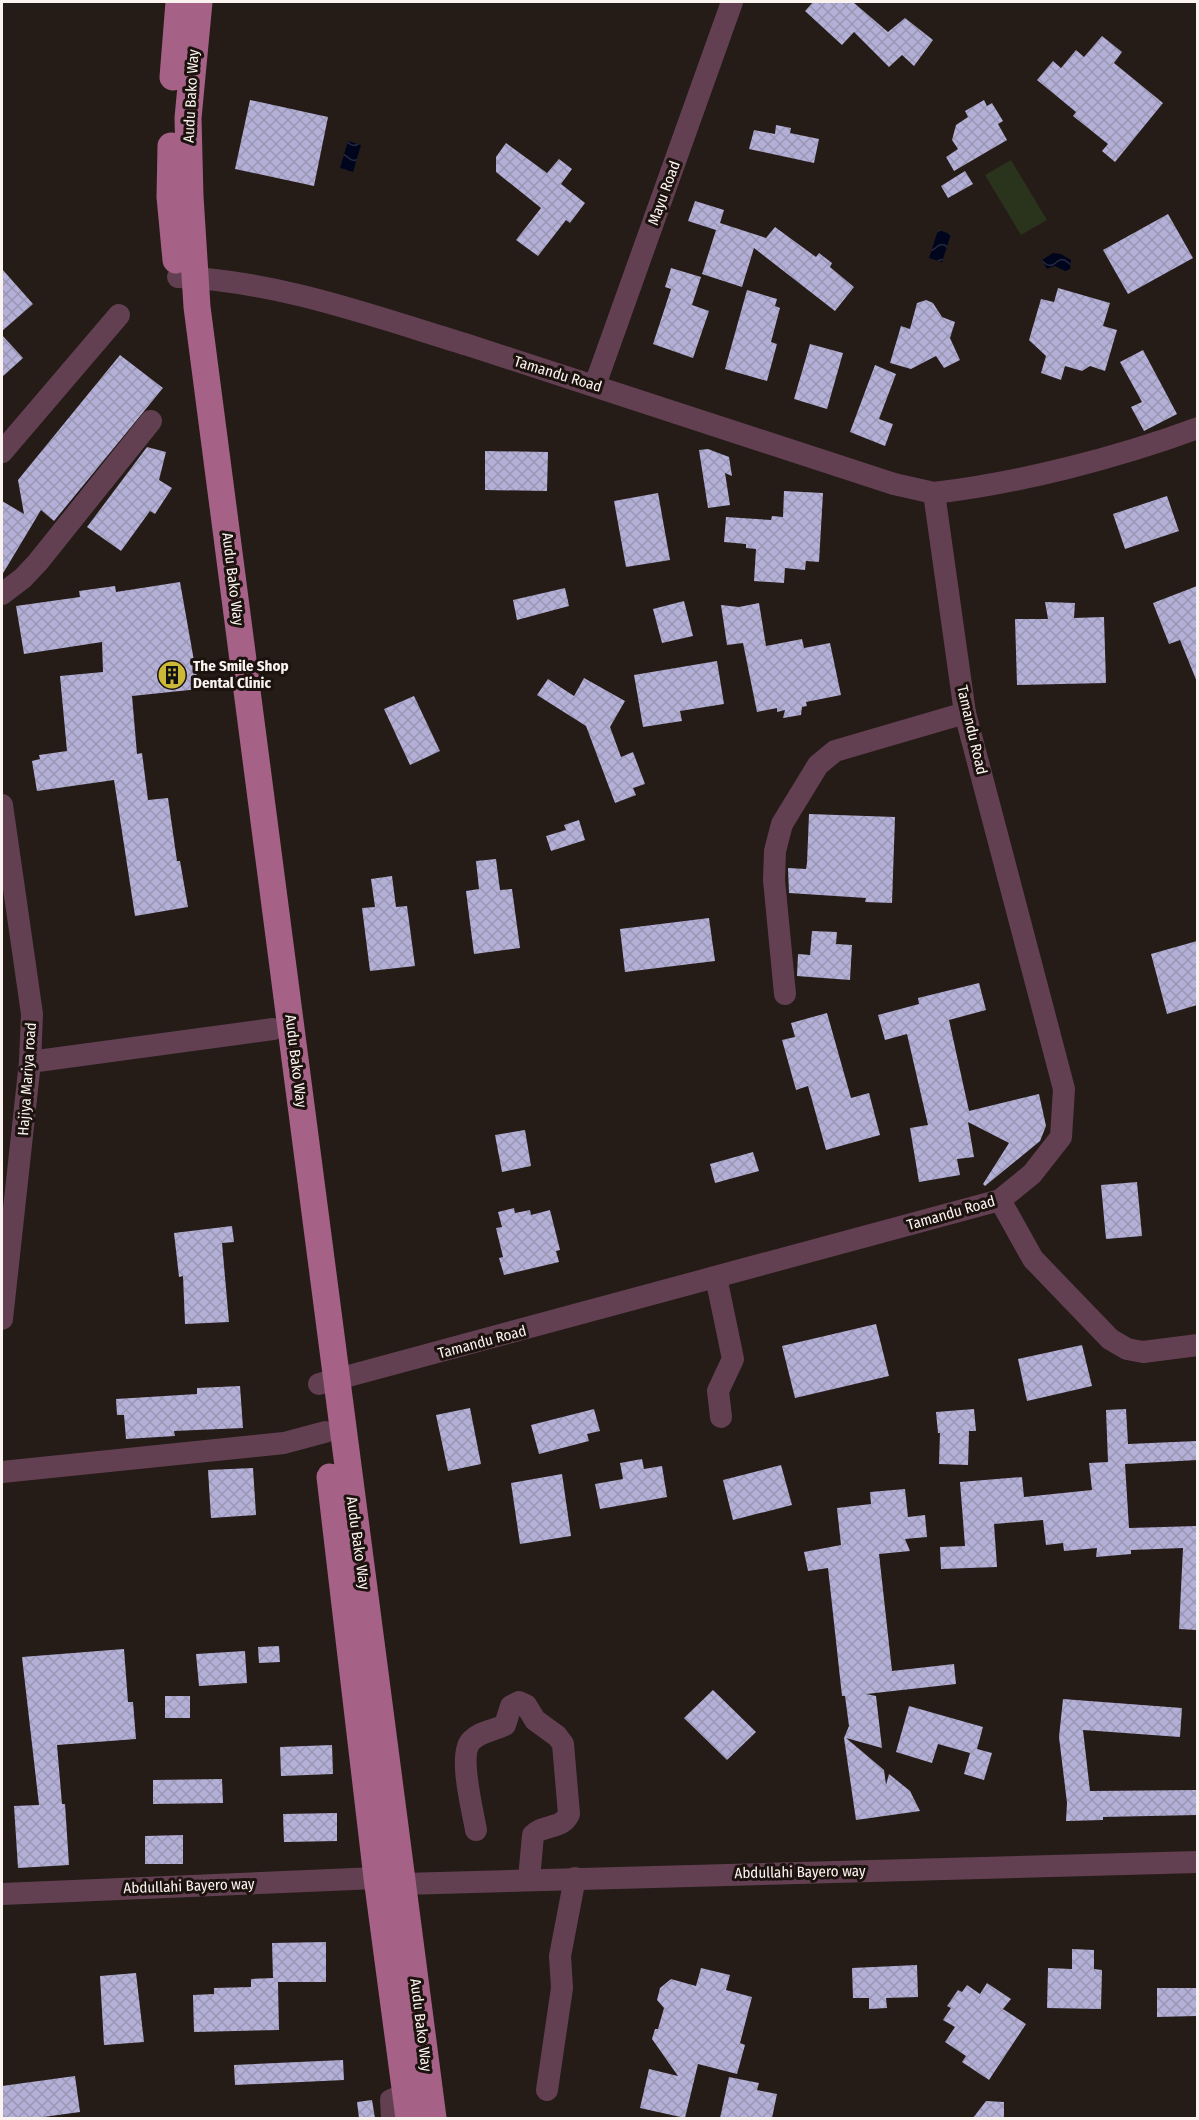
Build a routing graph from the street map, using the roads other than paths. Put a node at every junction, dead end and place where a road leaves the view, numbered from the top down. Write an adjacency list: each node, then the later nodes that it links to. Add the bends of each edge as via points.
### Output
1 (179, 2): 4 (main road, Audu Bako Way, via 170,196)
2 (199, 2): 4 (main road, Audu Bako Way, via 188,117)
3 (732, 2): 6 (street, Mayu Road)
4 (187, 278): 6 (street, Tamandu Road, via 260,286 326,301); 15 (main road, Audu Bako Way); 22 (main road, Audu Bako Way, via 199,319)
5 (119, 315): 9 (street)
6 (595, 385): 10 (street, Tamandu Road, via 894,484)
7 (151, 421): 11 (street, via 38,562)
8 (1197, 428): 10 (street, Tamandu Road, via 1139,450)
9 (2, 452)
10 (934, 493): 12 (street, Tamandu Road)
11 (2, 594)
12 (966, 713): 14 (street, via 835,751 818,765 782,824 775,850 774,880); 18 (street, Tamandu Road, via 1064,1089 1060,1137 1032,1174)
13 (2, 805): 16 (street, Hajiya Mariya road, via 32,1014)
14 (785, 994)
15 (273, 1029): 16 (street); 22 (main road, Audu Bako Way)
16 (30, 1062): 17 (street, Hajiya Mariya road)
17 (12, 1143): 20 (street, Hajiya Mariya road)
18 (1000, 1200): 19 (street, Tamandu Road); 21 (street, via 1033,1259 1110,1339 1126,1349 1143,1352)
19 (716, 1277): 22 (street, Tamandu Road); 23 (street, via 733,1359 718,1391)
20 (2, 1318)
21 (1197, 1345)
22 (328, 1383): 24 (main road, Audu Bako Way); 31 (main road, Audu Bako Way)
23 (721, 1417)
24 (325, 1432): 25 (street, via 284,1443); 28 (main road, Audu Bako Way)
25 (2, 1472)
26 (476, 1830): 30 (street, via 465,1755 469,1742 481,1733 505,1725 511,1706 526,1704 535,1720 562,1743 569,1814 566,1821 533,1835)
27 (1197, 1862): 29 (street, Abdullahi Bayero way)
28 (377, 1878): 32 (street, Abdullahi Bayero way); 34 (main road, Audu Bako Way)
29 (575, 1878): 30 (street, Abdullahi Bayero way); 33 (street, via 560,1956 562,1988)
30 (529, 1879): 31 (street, Abdullahi Bayero way)
31 (403, 1884): 36 (main road, Audu Bako Way)
32 (2, 1894)
33 (547, 2090)
34 (407, 2106): 35 (street, via 391,2100)
35 (392, 2118)
36 (432, 2118)

